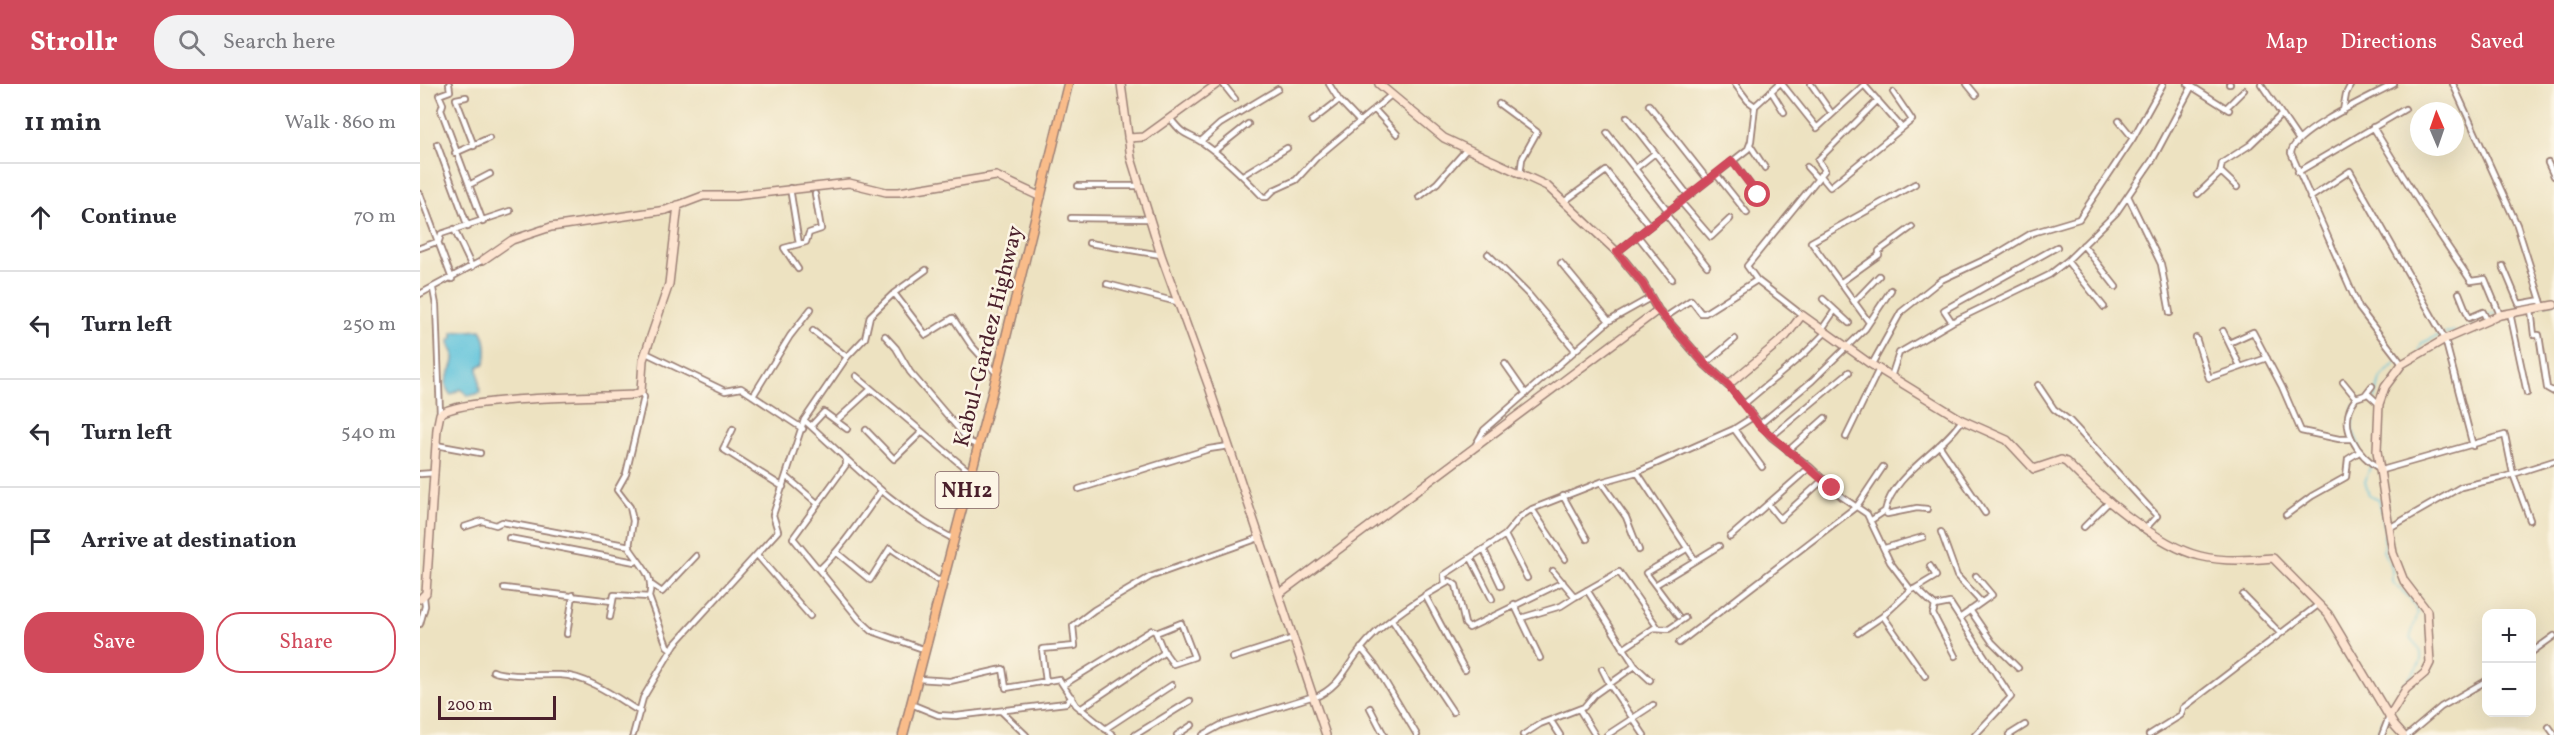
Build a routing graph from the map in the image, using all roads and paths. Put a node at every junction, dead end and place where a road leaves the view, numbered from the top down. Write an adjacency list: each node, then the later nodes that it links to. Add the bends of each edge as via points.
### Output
1 (449, 84): 59 (street, via 450,91 439,95)
2 (1068, 84): 87 (highway, Kabul-Gardez Highway / NH12)
3 (1120, 84): 49 (street)
4 (1217, 84): 39 (street)
5 (1223, 84): 26 (street)
6 (1329, 84): 27 (street)
7 (1379, 84): 24 (street)
8 (1735, 84): 31 (street)
9 (1780, 84): 11 (street, via 1817,128); 21 (street)
10 (1811, 84): 34 (street)
11 (1864, 84): 28 (street)
12 (1967, 84): 23 (street)
13 (2163, 84): 50 (street)
14 (2261, 84): 37 (street)
15 (2351, 84): 35 (street)
16 (2394, 84): 35 (street)
17 (2453, 84): 138 (street, via 2503,192)
18 (2191, 85): 20 (street, via 2228,109); 85 (street, via 2153,159)
19 (1278, 89): 52 (street, via 1220,124)
20 (2244, 90)
21 (1771, 91): 31 (street); 36 (street)
22 (1893, 92): 45 (street, via 1912,119)
23 (1976, 95)
24 (1390, 96): 33 (street); 57 (street, via 1402,101 1430,130)
25 (466, 97): 55 (street, via 456,99)
26 (1235, 99)
27 (1339, 100): 40 (street); 41 (street)
28 (1878, 100): 45 (street); 72 (street, via 1818,160 1826,169)
29 (1499, 104): 69 (street, via 1537,132 1522,159)
30 (1649, 105): 74 (street)
31 (1755, 106): 54 (street)
32 (2405, 109): 44 (street)
33 (1375, 110): 41 (street); 47 (street)
34 (1830, 111)
35 (2343, 111): 51 (street)
36 (1784, 112)
37 (2280, 116): 51 (street); 66 (street, via 2250,145 2222,163)
38 (1627, 117): 60 (street)
39 (1170, 118): 49 (street, via 1144,137); 52 (street, via 1182,133)
40 (1312, 121)
41 (1360, 122): 71 (street, via 1296,180 1267,197)
42 (2119, 122): 50 (street)
43 (1248, 124): 58 (street)
44 (2373, 127): 67 (street); 145 (street, via 2471,281 2485,279)
45 (1902, 128): 72 (street, via 1830,187)
46 (1607, 133): 65 (street)
47 (1397, 134)
48 (489, 138): 55 (street)
49 (1128, 138): 78 (street)
50 (2133, 138): 171 (street, via 2079,219 2032,233 1941,280 1901,312)
51 (2300, 140): 67 (street, via 2291,148)
52 (1201, 141): 58 (street)
53 (437, 144): 101 (street)
54 (1750, 145): 61 (street); 64 (street)
55 (474, 146): 59 (street)
56 (1287, 148): 71 (street)
57 (1466, 150): 69 (street, via 1494,159); 88 (street)
58 (1214, 151): 71 (street)
59 (456, 153): 76 (street)
60 (1655, 153): 65 (street); 83 (street)
61 (1732, 161): 70 (street); 84 (street)
62 (2548, 163): 73 (street)
63 (1807, 167): 72 (street)
64 (1765, 168)
65 (1635, 169): 94 (street)
66 (2221, 172): 79 (street); 86 (street)
67 (2298, 172): 89 (street)
68 (490, 174): 76 (street)
69 (1520, 174): 90 (street, via 1547,186)
70 (1716, 174): 74 (street); 95 (street)
71 (1243, 175)
72 (1818, 176): 125 (street, via 1747,266)
73 (2554, 176)
74 (1708, 180): 83 (street)
75 (1915, 184): 126 (street, via 1811,242)
76 (469, 185): 99 (street)
77 (1078, 186): 78 (street)
78 (1140, 186): 97 (street)
79 (2236, 187)
80 (790, 188): 87 (street, via 849,183 899,192 996,176); 92 (street, via 703,196); 107 (street)
81 (420, 194): 105 (street)
82 (815, 194): 107 (street, via 821,229 809,233 806,242)
83 (1688, 195): 91 (street)
84 (1758, 195)
85 (2128, 195): 108 (street); 146 (street, via 2160,264)
86 (2198, 195)
87 (1041, 197): 175 (highway, Kabul-Gardez Highway / NH12)
88 (1419, 197)
89 (2310, 198): 160 (street, via 2350,171); 168 (street, via 2359,308)
90 (1565, 201): 100 (street, via 1606,171); 111 (street)
91 (1680, 201): 94 (street); 98 (street, via 1711,237)
92 (678, 205): 114 (street, via 551,227 512,240); 165 (street, via 669,284)
93 (510, 211): 99 (street)
94 (1666, 212): 100 (street); 117 (street)
95 (1747, 213)
96 (1071, 218): 97 (street)
97 (1150, 219): 113 (street)
98 (1730, 219)
99 (483, 222): 101 (street)
100 (1649, 225): 104 (street)
101 (468, 227): 103 (street)
102 (1912, 227): 126 (street)
103 (454, 229): 105 (street, via 441,234); 119 (street)
104 (1637, 235): 111 (street); 124 (street)
105 (439, 241): 109 (street); 123 (street)
106 (1089, 243): 113 (street)
107 (799, 244): 120 (street, via 784,248)
108 (2083, 245): 115 (street); 128 (street)
109 (420, 246)
110 (2058, 248): 153 (street, via 1944,310)
111 (1617, 252): 134 (street)
112 (1488, 254): 164 (street)
113 (1161, 255): 136 (street)
114 (483, 260): 119 (street)
115 (2067, 261): 140 (street); 153 (street, via 2041,279)
116 (1561, 263): 151 (street)
117 (1707, 266)
118 (2503, 266): 138 (street, via 2518,304)
119 (472, 267): 123 (street)
120 (798, 269)
121 (926, 270): 131 (street)
122 (1879, 276): 137 (street)
123 (452, 279): 129 (street)
124 (1672, 279)
125 (1757, 280): 148 (street); 150 (street, via 1705,313 1691,300)
126 (1840, 283): 137 (street)
127 (1107, 284): 136 (street)
128 (2116, 287)
129 (433, 289): 133 (street); 192 (street)
130 (1890, 290): 152 (street)
131 (894, 293): 166 (street, via 870,316 865,338); 175 (street, via 927,335 953,318)
132 (2459, 293): 149 (street, via 2469,318)
133 (420, 294)
134 (1650, 298): 143 (street); 151 (street)
135 (1823, 299): 144 (street)
136 (1177, 302): 213 (street)
137 (1854, 302): 152 (street)
138 (2542, 303): 139 (street); 142 (street)
139 (2554, 305)
140 (2104, 307)
141 (811, 309): 188 (street)
142 (2531, 309): 147 (street); 184 (street, via 2547,388)
143 (1658, 310): 150 (street); 209 (street)
144 (1835, 310): 154 (street); 155 (street)
145 (2499, 312): 147 (street); 149 (street)
146 (2170, 313)
147 (2510, 313): 187 (street)
148 (1802, 315): 155 (street); 179 (street, via 1786,336)
149 (2486, 317): 160 (street)
150 (1664, 318): 170 (street)
151 (1609, 321): 164 (street)
152 (1868, 321): 163 (street, via 1865,329)
153 (1952, 322): 177 (street, via 1899,353)
154 (1849, 323)
155 (1824, 330): 163 (street); 191 (street, via 1804,354)
156 (813, 331): 166 (street)
157 (2223, 331): 162 (street)
158 (885, 336): 212 (street, via 897,348 910,372 970,442)
159 (2196, 338): 172 (street, via 2210,378)
160 (2445, 338): 168 (street); 214 (street)
161 (1735, 339): 170 (street)
162 (2229, 343): 167 (street, via 2253,332); 172 (street)
163 (1846, 346): 171 (street); 198 (street, via 1812,381)
164 (1575, 350): 185 (street)
165 (646, 353): 183 (street); 188 (street, via 725,392 741,388)
166 (847, 357): 195 (street)
167 (2267, 358): 172 (street); 208 (street, via 2301,431)
168 (2399, 361): 190 (street)
169 (1505, 364): 185 (street)
170 (1705, 364): 179 (street)
171 (1872, 364): 173 (street)
172 (2240, 366)
173 (1879, 369): 177 (street); 206 (street)
174 (1849, 372): 207 (street)
175 (997, 374): 212 (highway, Kabul-Gardez Highway / NH12)
176 (856, 376): 182 (street)
177 (1891, 376): 197 (street)
178 (2343, 382): 189 (street)
179 (1728, 385): 191 (street)
180 (2038, 385): 250 (street, via 2054,409 2070,421 2157,516)
181 (2372, 386): 186 (street)
182 (871, 389): 196 (street); 205 (street)
183 (641, 392): 192 (street, via 483,403); 259 (street, via 644,397 626,474 616,490 632,514)
184 (2554, 392)
185 (1526, 393): 209 (street, via 1480,434)
186 (2367, 393): 189 (street); 190 (street)
187 (2527, 393)
188 (753, 396): 201 (street)
189 (2356, 398): 208 (street, via 2348,412)
190 (2379, 403): 223 (street, via 2377,441)
191 (1744, 404): 193 (street)
192 (440, 414): 210 (street)
193 (1753, 417): 198 (street); 203 (street)
194 (1826, 418): 215 (street)
195 (804, 420): 199 (street); 201 (street)
196 (837, 420): 199 (street, via 824,412); 202 (street)
197 (1962, 420): 211 (street); 236 (street, via 2007,440 2034,469 2061,460 2066,462)
198 (1759, 425): 207 (street)
199 (812, 426): 218 (street)
200 (733, 429): 232 (street, via 723,449)
201 (802, 429): 229 (street)
202 (847, 429)
203 (1734, 429): 220 (street); 224 (street)
204 (866, 430): 205 (street, via 894,459)
205 (922, 432): 226 (street)
206 (1846, 437)
207 (1771, 438): 215 (street)
208 (2351, 439): 216 (street)
209 (1476, 444): 286 (street)
210 (436, 445): 217 (street); 225 (street)
211 (1939, 445): 242 (street, via 1919,461 1887,500); 243 (street)
212 (979, 446): 226 (highway, Kabul-Gardez Highway / NH12)
213 (1229, 446): 233 (street); 257 (street)
214 (2473, 446): 223 (street); 228 (street, via 2505,435)
215 (1788, 451): 221 (street)
216 (2359, 452): 223 (street); 244 (street, via 2348,459 2346,477)
217 (480, 453)
218 (846, 461): 234 (street); 237 (street)
219 (2554, 461): 228 (street)
220 (1762, 467)
221 (1810, 467): 230 (street); 238 (street)
222 (1883, 467): 239 (street)
223 (2381, 470): 249 (street)
224 (1637, 472): 231 (street); 261 (street)
225 (435, 473): 227 (street); 292 (street)
226 (971, 473): 253 (highway, Kabul-Gardez Highway / NH12)
227 (420, 474)
228 (2513, 474): 245 (street); 249 (street, via 2461,487)
229 (787, 477): 232 (street); 237 (street)
230 (1824, 479): 238 (street, via 1780,519); 239 (street)
231 (1601, 482): 235 (street); 264 (street, via 1626,517)
232 (783, 487): 266 (street, via 772,519 778,531)
233 (1079, 489)
234 (881, 491): 253 (street, via 926,524); 265 (street)
235 (1563, 496): 240 (street); 258 (street)
236 (2110, 501): 248 (street); 250 (street)
237 (817, 503): 273 (street, via 793,537)
238 (1768, 504): 254 (street)
239 (1857, 506): 246 (street); 316 (street)
240 (1532, 509): 252 (street); 269 (street)
241 (1927, 509): 242 (street, via 1887,514)
242 (1885, 511): 246 (street)
243 (1985, 513)
244 (2286, 515)
245 (2530, 520)
246 (1870, 521): 262 (street)
247 (464, 527): 259 (street, via 482,521 496,525 502,522)
248 (2084, 527)
249 (2391, 527): 350 (street, via 2393,553 2404,582 2427,611 2430,663 2425,673 2406,689)
250 (2146, 528): 297 (street, via 2200,556 2273,558)
251 (1941, 532): 295 (street, via 1957,576)
252 (1505, 535): 263 (street); 276 (street)
253 (955, 536): 277 (highway, Kabul-Gardez Highway / NH12)
254 (1730, 537)
255 (1923, 537): 262 (street)
256 (509, 538): 270 (street)
257 (1259, 538): 286 (street); 334 (street, via 1150,577 1094,610 1073,626 1075,646 1042,649)
258 (1587, 539)
259 (630, 546): 270 (street)
260 (1719, 546): 271 (street)
261 (1688, 548): 271 (street); 281 (street, via 1646,573)
262 (1885, 548): 284 (street, via 1890,562)
263 (1484, 550): 268 (street); 282 (street)
264 (1639, 550)
265 (836, 552): 273 (street); 277 (street, via 870,580 890,548 937,580)
266 (757, 555): 300 (street); 321 (street)
267 (696, 556): 280 (street, via 662,592)
268 (1471, 558): 279 (street, via 1444,575); 293 (street)
269 (1565, 559)
270 (637, 560): 280 (street)
271 (1695, 560): 281 (street)
272 (1930, 566): 284 (street, via 1936,576)
273 (820, 569): 318 (street, via 872,631)
274 (1553, 571): 278 (street)
275 (1976, 576): 295 (street, via 1992,593)
276 (1527, 578)
277 (943, 580): 318 (highway, Kabul-Gardez Highway / NH12)
278 (1563, 582): 291 (street); 296 (street)
279 (1445, 584): 288 (street); 296 (street, via 1450,581 1456,585 1467,627)
280 (652, 585): 290 (street)
281 (1655, 585): 301 (street)
282 (1501, 586)
283 (504, 588): 287 (street)
284 (1913, 589): 298 (street); 302 (street)
285 (1587, 590): 291 (street); 309 (street, via 1619,572); 319 (street)
286 (1279, 594): 315 (street)
287 (573, 595): 294 (street); 313 (street)
288 (1425, 595): 307 (street); 329 (street)
289 (2243, 595): 312 (street)
290 (649, 597): 294 (street, via 614,594); 321 (street)
291 (1575, 597): 305 (street, via 1561,606)
292 (422, 598): 308 (street, via 425,606)
293 (1492, 599)
294 (612, 601): 303 (street)
295 (1981, 602): 299 (street)
296 (1514, 604): 305 (street)
297 (2318, 605): 312 (street); 350 (street, via 2352,651)
298 (1935, 606): 304 (street, via 1950,603); 323 (street, via 1933,614)
299 (1970, 610): 304 (street); 327 (street, via 1992,642)
300 (810, 616)
301 (1678, 616)
302 (1883, 616): 311 (street); 331 (street)
303 (610, 617)
304 (1961, 617): 373 (street, via 2011,697)
305 (1521, 618): 325 (street)
306 (1685, 618): 309 (street, via 1669,629)
307 (1392, 620): 317 (street); 349 (street)
308 (420, 624)
309 (1658, 627): 319 (street)
310 (1156, 633): 322 (street); 322 (street, via 1181,622 1194,657 1173,664); 336 (street, via 1152,630)
311 (1858, 633)
312 (2280, 633): 375 (street, via 2183,708 2181,715)
313 (567, 634)
314 (2554, 636): 320 (street)
315 (1294, 638): 324 (street); 340 (street)
316 (1679, 643)
317 (1361, 648): 340 (street, via 1345,675); 367 (street)
318 (924, 649): 332 (highway, Kabul-Gardez Highway / NH12)
319 (1623, 649): 326 (street)
320 (2536, 649)
321 (672, 650): 348 (street)
322 (1165, 652): 345 (street)
323 (1955, 656)
324 (1232, 658)
325 (1540, 658)
326 (1635, 666): 333 (street); 338 (street)
327 (2018, 668)
328 (1602, 669): 338 (street)
329 (1465, 670)
330 (493, 671): 348 (street, via 572,678 599,688)
331 (1925, 676)
332 (918, 679): 334 (street, via 950,681 1003,669 1006,688); 342 (highway, Kabul-Gardez Highway / NH12)
333 (1650, 680)
334 (1046, 682): 336 (street, via 1059,679)
335 (2482, 684): 378 (street, via 2441,707)
336 (1063, 685): 339 (street)
337 (1172, 685): 356 (street)
338 (1610, 685): 346 (street); 351 (street)
339 (1072, 697): 345 (street); 347 (street, via 1066,703)
340 (1314, 697): 364 (street, via 1221,725); 365 (street)
341 (1190, 700): 362 (street)
342 (911, 704): 347 (street, via 938,716); 359 (highway, Kabul-Gardez Highway / NH12)
343 (1653, 705): 351 (street)
344 (1370, 708): 366 (street)
345 (1080, 709): 356 (street)
346 (1579, 709): 352 (street); 370 (street)
347 (1001, 711): 360 (street)
348 (640, 712): 358 (street)
349 (1453, 712)
350 (2389, 717): 376 (street); 377 (street)
351 (1633, 718): 371 (street); 372 (street)
352 (1551, 722): 368 (street); 369 (street)
353 (2025, 724): 374 (street)
354 (1192, 725): 363 (street)
355 (2549, 727): 357 (street)
356 (1105, 729): 361 (street)
357 (2554, 734)
358 (633, 735)
359 (903, 735)
360 (1026, 735)
361 (1113, 735)
362 (1135, 735)
363 (1177, 735)
364 (1203, 735)
365 (1326, 735)
366 (1384, 735)
367 (1417, 735)
368 (1524, 735)
369 (1560, 735)
370 (1595, 735)
371 (1606, 735)
372 (1644, 735)
373 (1975, 735)
374 (2009, 735)
375 (2149, 735)
376 (2382, 735)
377 (2403, 735)
378 (2408, 735)

